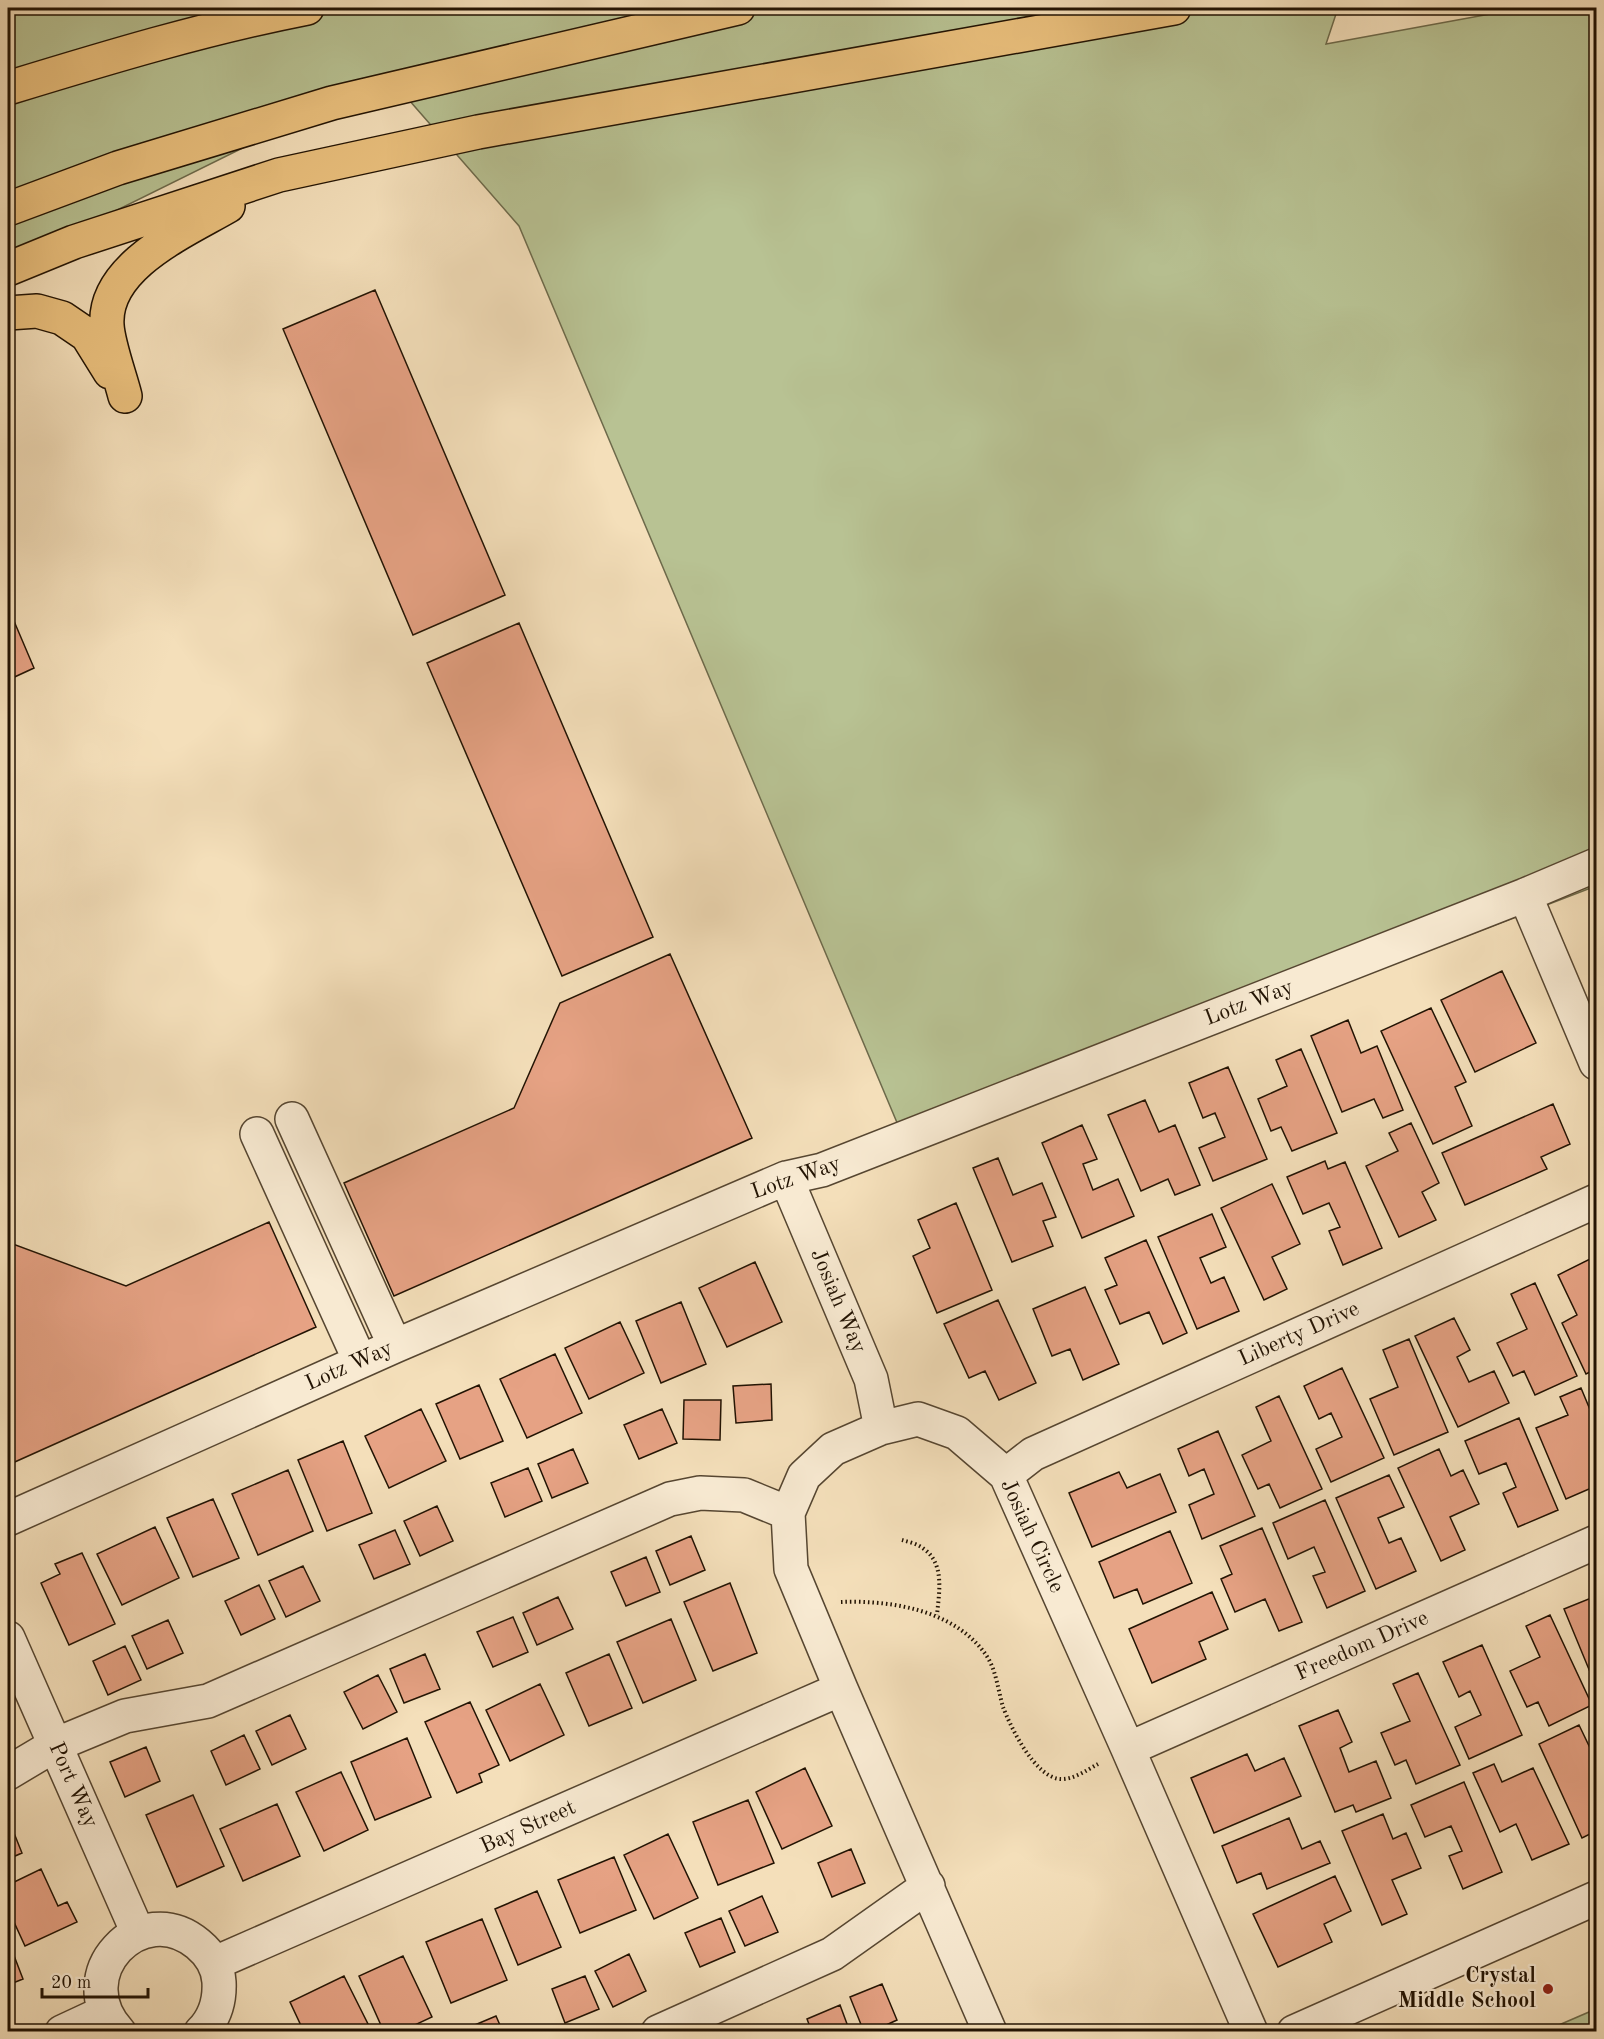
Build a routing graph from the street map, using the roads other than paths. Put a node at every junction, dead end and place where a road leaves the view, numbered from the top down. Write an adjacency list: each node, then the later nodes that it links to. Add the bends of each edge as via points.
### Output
1 (307, 8): 4 (highway, via 252,18)
2 (738, 8): 6 (highway, via 332,103 118,168)
3 (1174, 8): 5 (highway, via 490,130)
4 (8, 88)
5 (279, 175): 7 (highway, via 74,242); 8 (highway, via 138,260 119,281 108,305 107,325 125,396 87,335 62,318 37,310)
6 (8, 209)
7 (8, 269)
8 (8, 313)
9 (1596, 865): 10 (street, Lotz Way)
10 (1525, 895): 11 (street); 14 (street, Lotz Way, via 822,1170)
11 (1596, 1063)
12 (292, 1119): 16 (street)
13 (257, 1134): 17 (street)
14 (786, 1178): 16 (street, Lotz Way); 18 (street, Josiah Way, via 871,1379)
15 (1596, 1201): 19 (street, Liberty Drive, via 1033,1454)
16 (395, 1346): 17 (street, Lotz Way)
17 (360, 1361): 21 (street, Lotz Way)
18 (881, 1428): 19 (street, Josiah Circle, via 918,1419 957,1433); 20 (street, Josiah Circle, via 833,1449 804,1476)
19 (1006, 1475): 26 (street, Josiah Circle)
20 (788, 1513): 24 (street, Josiah Circle, via 790,1569); 25 (street, via 744,1495 700,1492 670,1499 208,1701 125,1716)
21 (8, 1519)
22 (1596, 1542): 26 (street, Freedom Drive)
23 (8, 1638): 25 (street, Port Way)
24 (841, 1689): 28 (street, Josiah Circle); 31 (street, Bay Street)
25 (55, 1745): 27 (street); 30 (street, Port Way)
26 (1117, 1754): 37 (street, Josiah Circle)
27 (8, 1773)
28 (928, 1886): 35 (street, via 832,1954); 36 (street, Josiah Circle)
29 (1596, 1898): 38 (street)
30 (138, 1933): 31 (street, via 166,1929 189,1936); 32 (street, via 121,1942 100,1979 101,2001)
31 (215, 1963): 34 (street, via 219,1999 210,2022)
32 (112, 2022): 33 (street)
33 (62, 2031)
34 (201, 2031)
35 (658, 2031)
36 (990, 2031)
37 (1251, 2031)
38 (1294, 2031)

